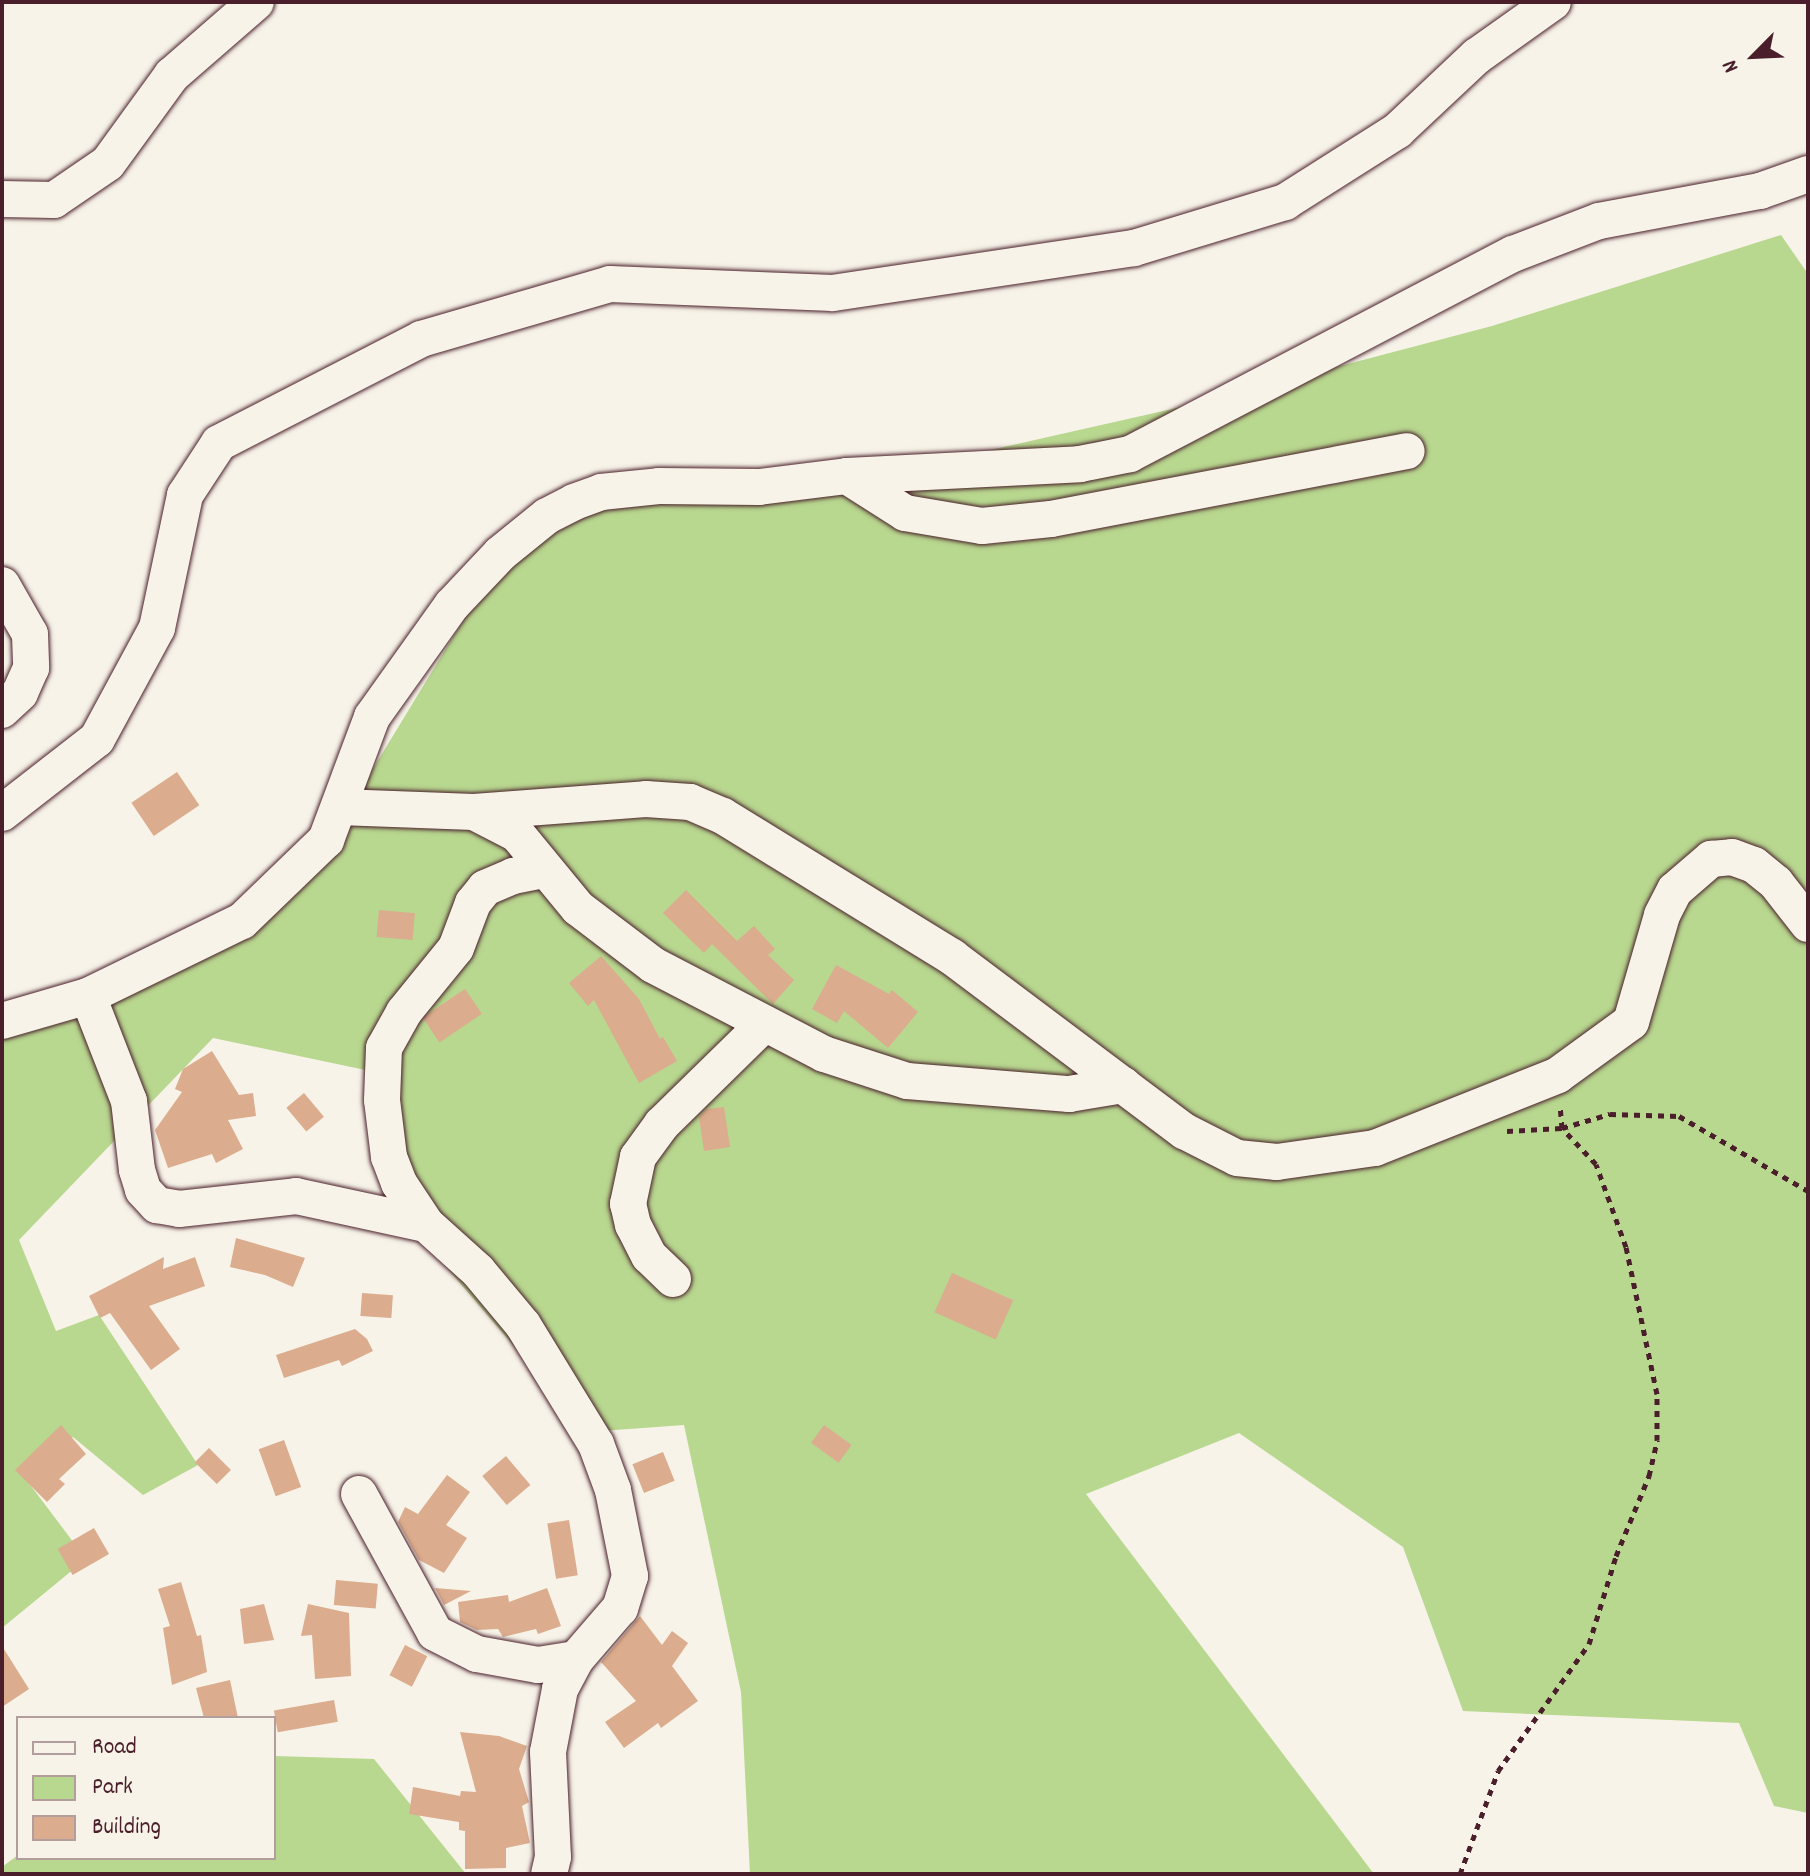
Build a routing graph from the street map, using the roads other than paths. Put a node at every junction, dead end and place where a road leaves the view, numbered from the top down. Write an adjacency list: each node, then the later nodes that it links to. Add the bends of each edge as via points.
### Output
1 (256, 2): 4 (street, via 172,75 108,163 54,200)
2 (1553, 2): 11 (street, via 1477,56 1397,131 1285,202 1134,248 833,293 610,284 421,339 219,443 185,495 157,628 97,739)
3 (1808, 174): 6 (street, via 1760,191 1599,221 1513,254 1130,454 1080,464)
4 (2, 199)
5 (1407, 451): 6 (street, via 1051,519 982,526 905,513)
6 (847, 476): 9 (street, via 759,487 659,486 601,492 547,516 500,554 452,605 372,717)
7 (2, 585): 8 (street, via 30,634 31,668 20,693)
8 (2, 710)
9 (339, 807): 10 (street); 14 (street, via 326,840 242,921)
10 (474, 812): 12 (street, via 517,834); 17 (street, via 646,799 690,802 723,816 952,957)
11 (2, 813)
12 (544, 870): 16 (street, via 578,908 653,965); 18 (street, via 485,888 473,903 456,948 404,1012 384,1048 382,1100 389,1157)
13 (1808, 924): 17 (street, via 1776,883 1754,865 1732,857 1711,859 1675,890 1662,915 1631,1022 1558,1075 1375,1148 1277,1162 1237,1158 1184,1131)
14 (88, 996): 15 (street); 18 (street, via 129,1101 143,1190 157,1205 179,1209 296,1196)
15 (2, 1021)
16 (763, 1025): 17 (street, via 824,1054 907,1081 1069,1094); 19 (street, via 662,1124 638,1157 628,1204 633,1225 649,1256)
17 (1123, 1085)
18 (426, 1224): 21 (street, via 478,1271 523,1325 596,1444 613,1490 630,1576 620,1608)
19 (673, 1279)
20 (359, 1494): 21 (street, via 435,1633 477,1654 538,1665)
21 (576, 1659): 22 (street, via 560,1689 548,1752 553,1857)
22 (549, 1874)

